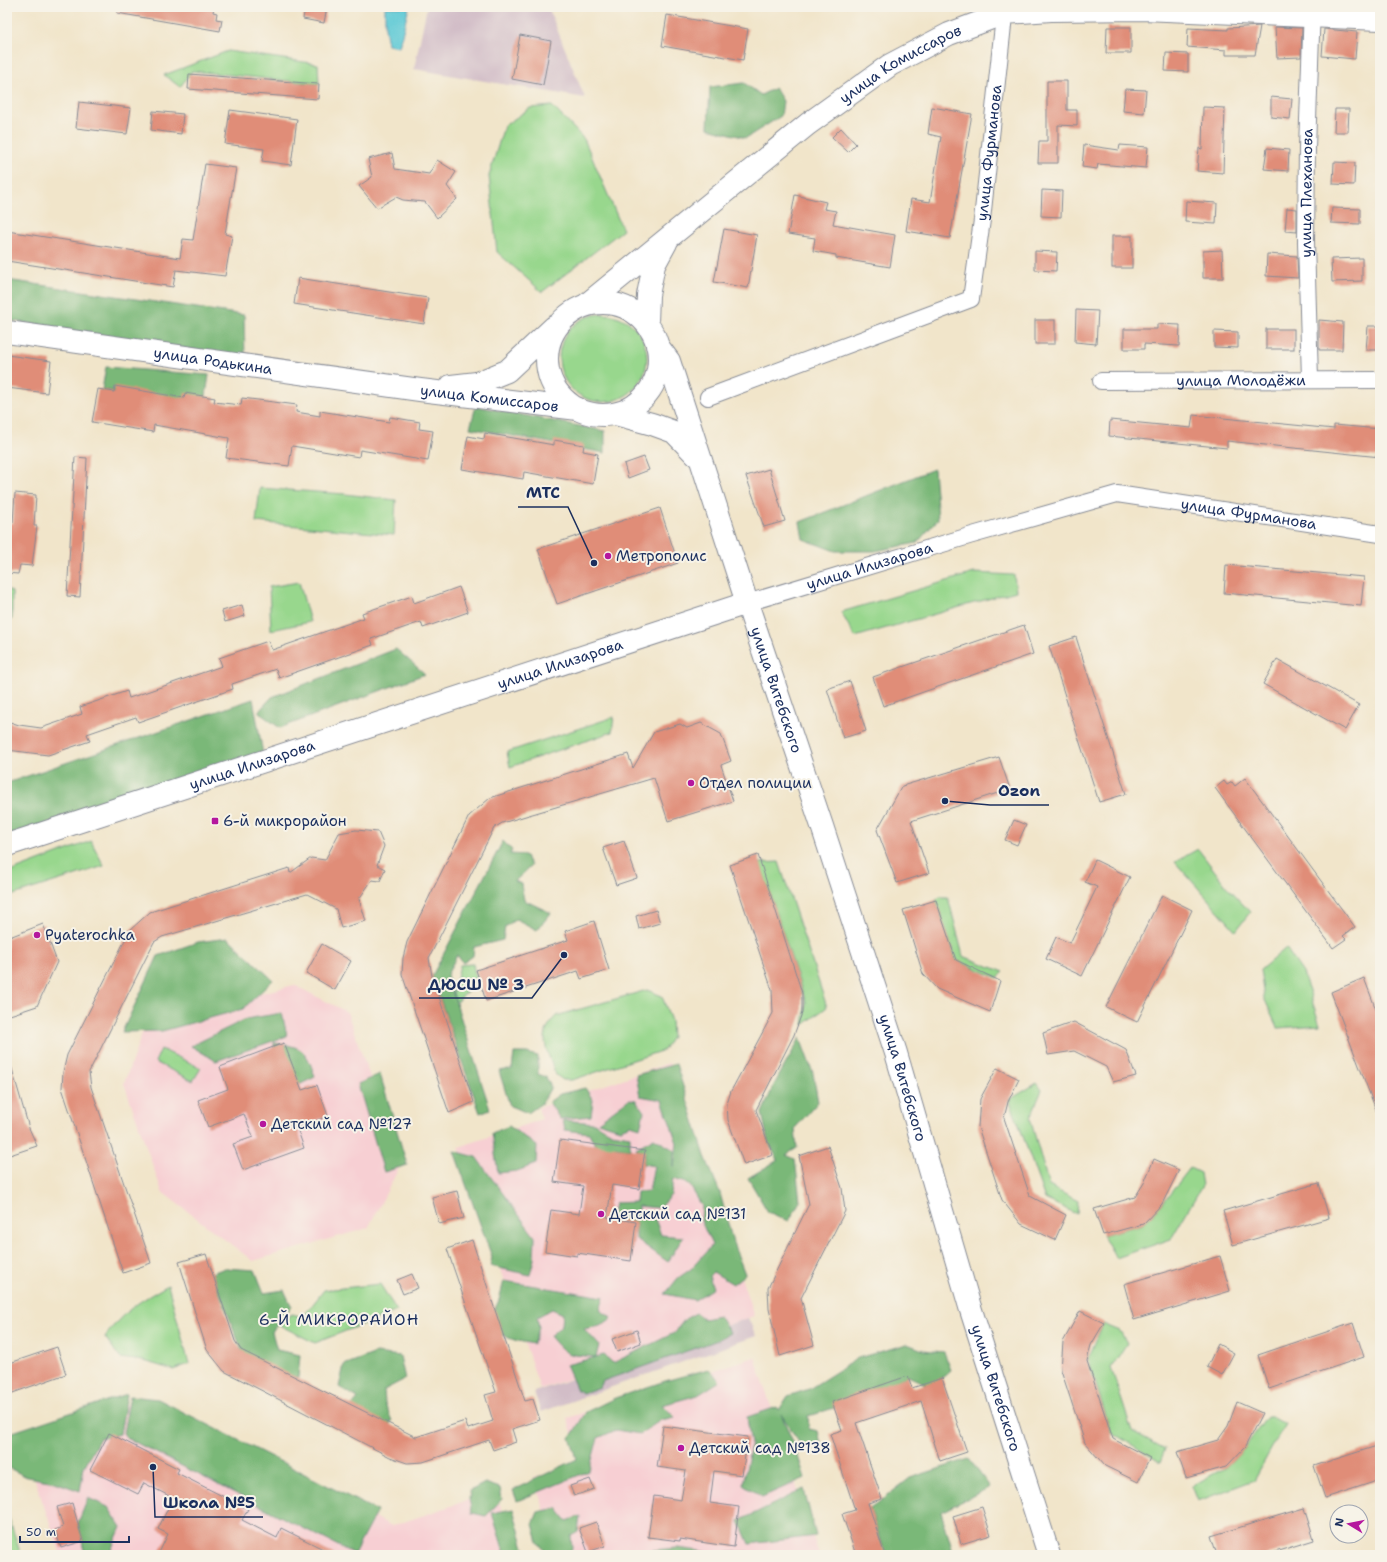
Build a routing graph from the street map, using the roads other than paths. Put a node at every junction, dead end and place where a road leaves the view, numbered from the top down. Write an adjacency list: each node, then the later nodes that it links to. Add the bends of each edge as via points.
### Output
1 (1005, 10): 2 (street, улица Комиссаров); 4 (street, улица Комиссаров, via 949,34 890,65 808,124); 14 (street, улица Фурманова, via 971,299)
2 (1312, 12): 3 (street, улица Комиссаров); 10 (street, улица Плеханова, via 1306,234)
3 (1380, 19)
4 (670, 235): 5 (street, улица Комиссаров); 7 (street, via 654,265 648,296)
5 (586, 305): 6 (street, via 572,311); 7 (street, via 603,302 619,305 634,312)
6 (560, 322): 13 (street, улица Комиссаров, via 507,371 477,383); 15 (street, via 551,336 547,353 548,370 554,386 564,400)
7 (647, 323): 9 (street)
8 (7, 332): 13 (street, улица Родькина)
9 (658, 345): 16 (street, via 659,363 655,380 645,396 632,407); 17 (street, улица Витебского, via 669,361)
10 (1310, 379): 11 (street, улица Молодёжи); 12 (street, улица Молодёжи)
11 (1380, 380)
12 (1101, 381)
13 (420, 390): 15 (street, улица Комиссаров)
14 (708, 397)
15 (578, 409): 16 (street, via 592,414)
16 (615, 414): 17 (street, via 674,432)
17 (700, 459): 20 (street, улица Витебского)
18 (1117, 494): 19 (street, улица Фурманова); 20 (street, улица Илизарова)
19 (1380, 534)
20 (747, 604): 21 (street, улица Илизарова); 22 (street, улица Витебского, via 896,1053 970,1307)
21 (7, 845)
22 (1049, 1555)

